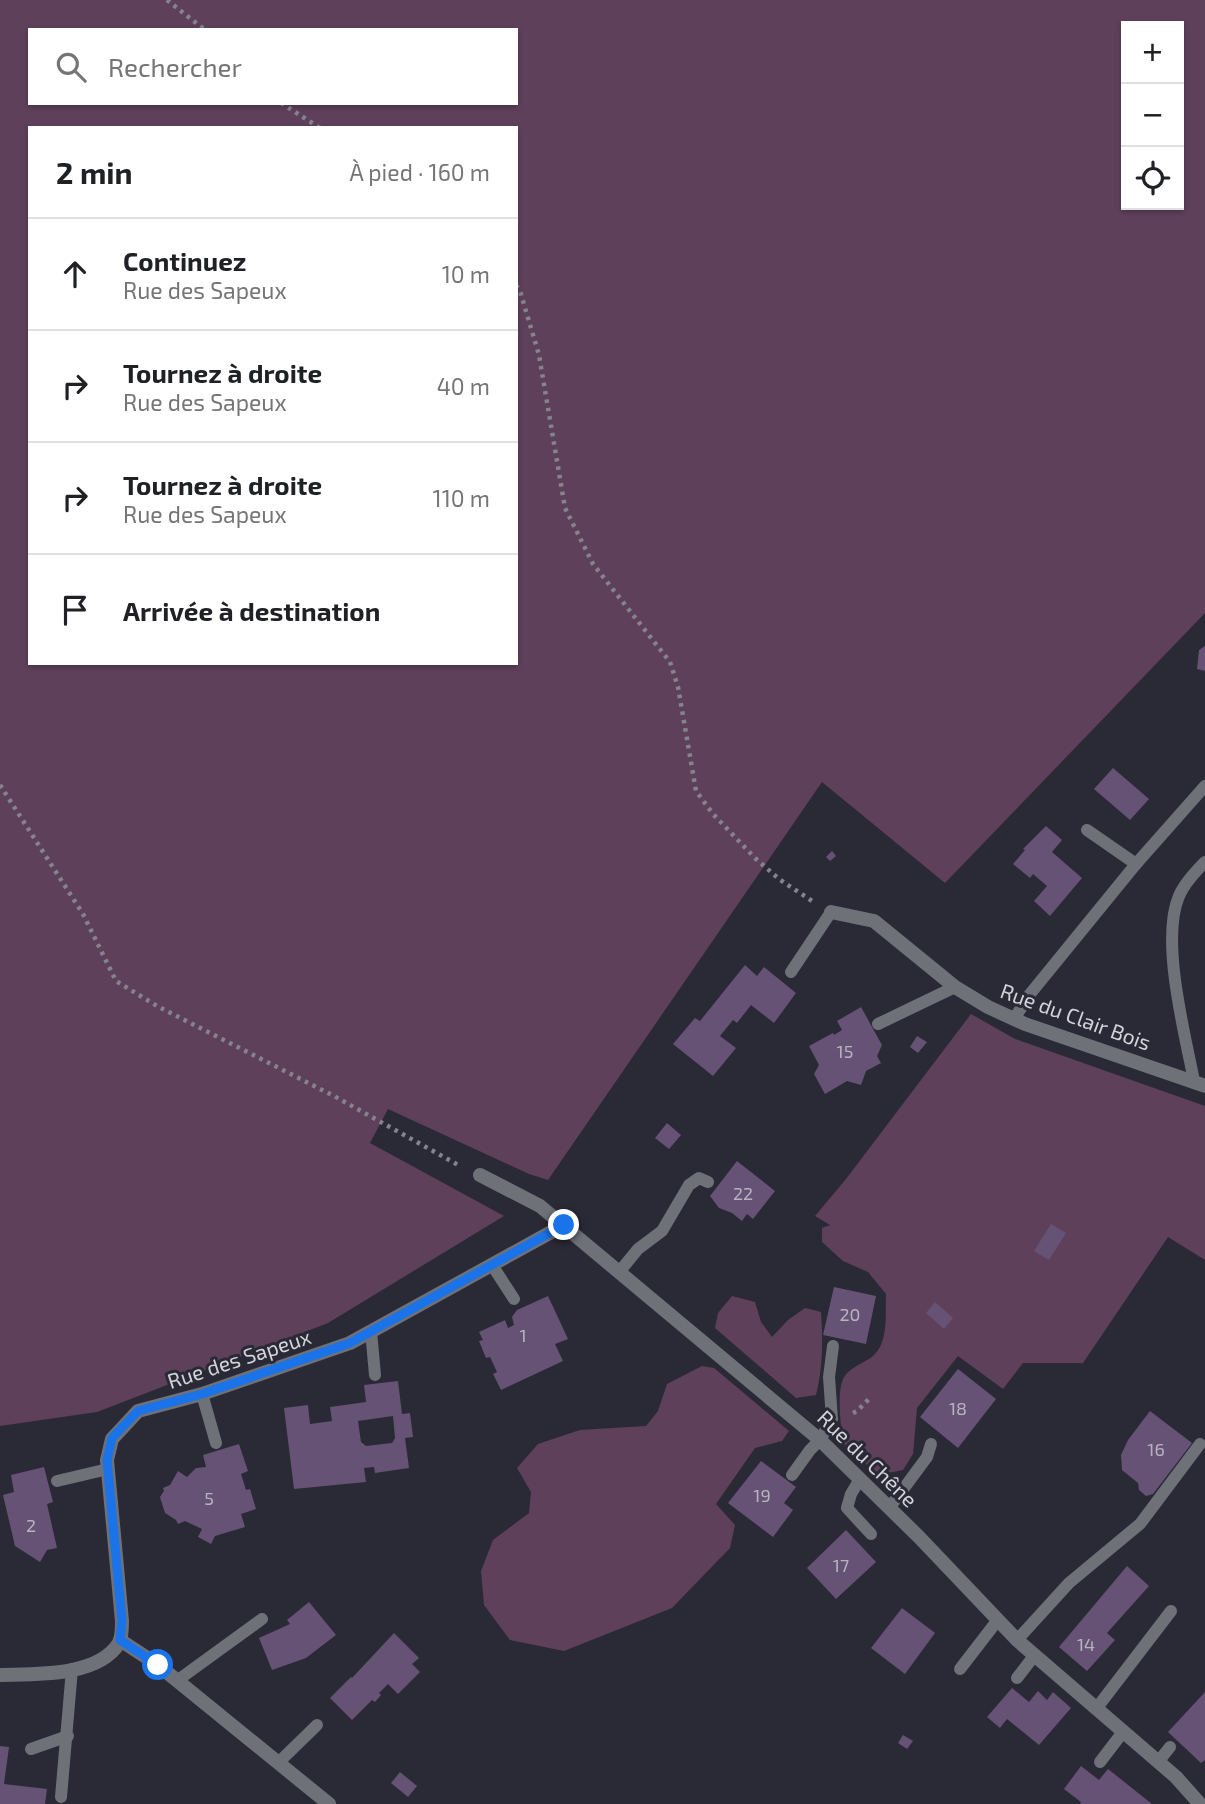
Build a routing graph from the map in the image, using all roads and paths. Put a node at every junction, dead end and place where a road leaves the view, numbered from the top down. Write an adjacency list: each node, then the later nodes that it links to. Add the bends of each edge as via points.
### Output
1 (167, 0): 2 (path)
2 (202, 28)
3 (284, 105): 4 (path)
4 (317, 126)
5 (518, 288): 11 (path, via 539,355 565,508 593,564 670,662 696,792 763,865)
6 (0, 785): 17 (path, via 83,914 116,981)
7 (1205, 786): 10 (lane)
8 (1087, 830): 10 (lane)
9 (1205, 862): 16 (lane, via 1179,896 1172,931 1173,972)
10 (1136, 864): 14 (lane)
11 (831, 912): 12 (lane); 13 (street, Rue du Clair Bois, via 874,922)
12 (791, 972)
13 (955, 987): 14 (street, Rue du Clair Bois); 15 (lane)
14 (1014, 1019): 16 (street, Rue du Clair Bois)
15 (878, 1024)
16 (1199, 1084)
17 (480, 1175): 19 (street, Rue du Chêne, via 540,1206)
18 (708, 1182): 21 (lane, via 699,1178 690,1185 662,1231 638,1249)
19 (564, 1225): 20 (street, Rue des Sapeux); 21 (street, Rue du Chêne)
20 (492, 1265): 22 (lane); 23 (street, Rue des Sapeux)
21 (620, 1271): 27 (street, Rue du Chêne)
22 (514, 1299)
23 (370, 1331): 25 (lane); 26 (street, Rue des Sapeux, via 350,1343)
24 (833, 1346): 27 (lane, via 829,1377 832,1419)
25 (375, 1375)
26 (202, 1394): 28 (lane); 31 (street, Rue des Sapeux, via 138,1411 112,1438)
27 (820, 1440): 32 (lane); 33 (street, Rue du Chêne)
28 (216, 1443)
29 (931, 1444): 35 (lane, via 927,1457)
30 (1200, 1444): 41 (lane, via 1140,1524 1069,1583)
31 (108, 1469): 34 (lane); 40 (street, Rue des Sapeux)
32 (792, 1475)
33 (860, 1479): 35 (street, Rue du Chêne); 36 (lane, via 847,1508)
34 (57, 1481)
35 (890, 1507): 39 (street, Rue du Chêne)
36 (871, 1534)
37 (1171, 1611): 48 (lane)
38 (261, 1619): 47 (lane)
39 (997, 1621): 41 (street, Rue du Chêne); 44 (lane)
40 (120, 1640): 43 (street, via 110,1654 92,1665); 47 (street)
41 (1017, 1640): 42 (street, Rue du Chêne)
42 (1034, 1656): 46 (lane); 48 (street, Rue du Chêne)
43 (72, 1669): 45 (street); 51 (lane)
44 (960, 1669)
45 (0, 1675)
46 (1017, 1678)
47 (178, 1681): 56 (street)
48 (1097, 1709): 50 (street, Rue du Chêne)
49 (317, 1725): 56 (lane)
50 (1123, 1732): 54 (lane); 55 (street, Rue du Chêne)
51 (68, 1736): 53 (lane); 57 (lane)
52 (1170, 1747): 55 (lane)
53 (31, 1749)
54 (1100, 1762)
55 (1158, 1762): 59 (street, Rue du Chêne)
56 (278, 1763): 58 (street)
57 (61, 1797)
58 (329, 1804)
59 (1200, 1804)

